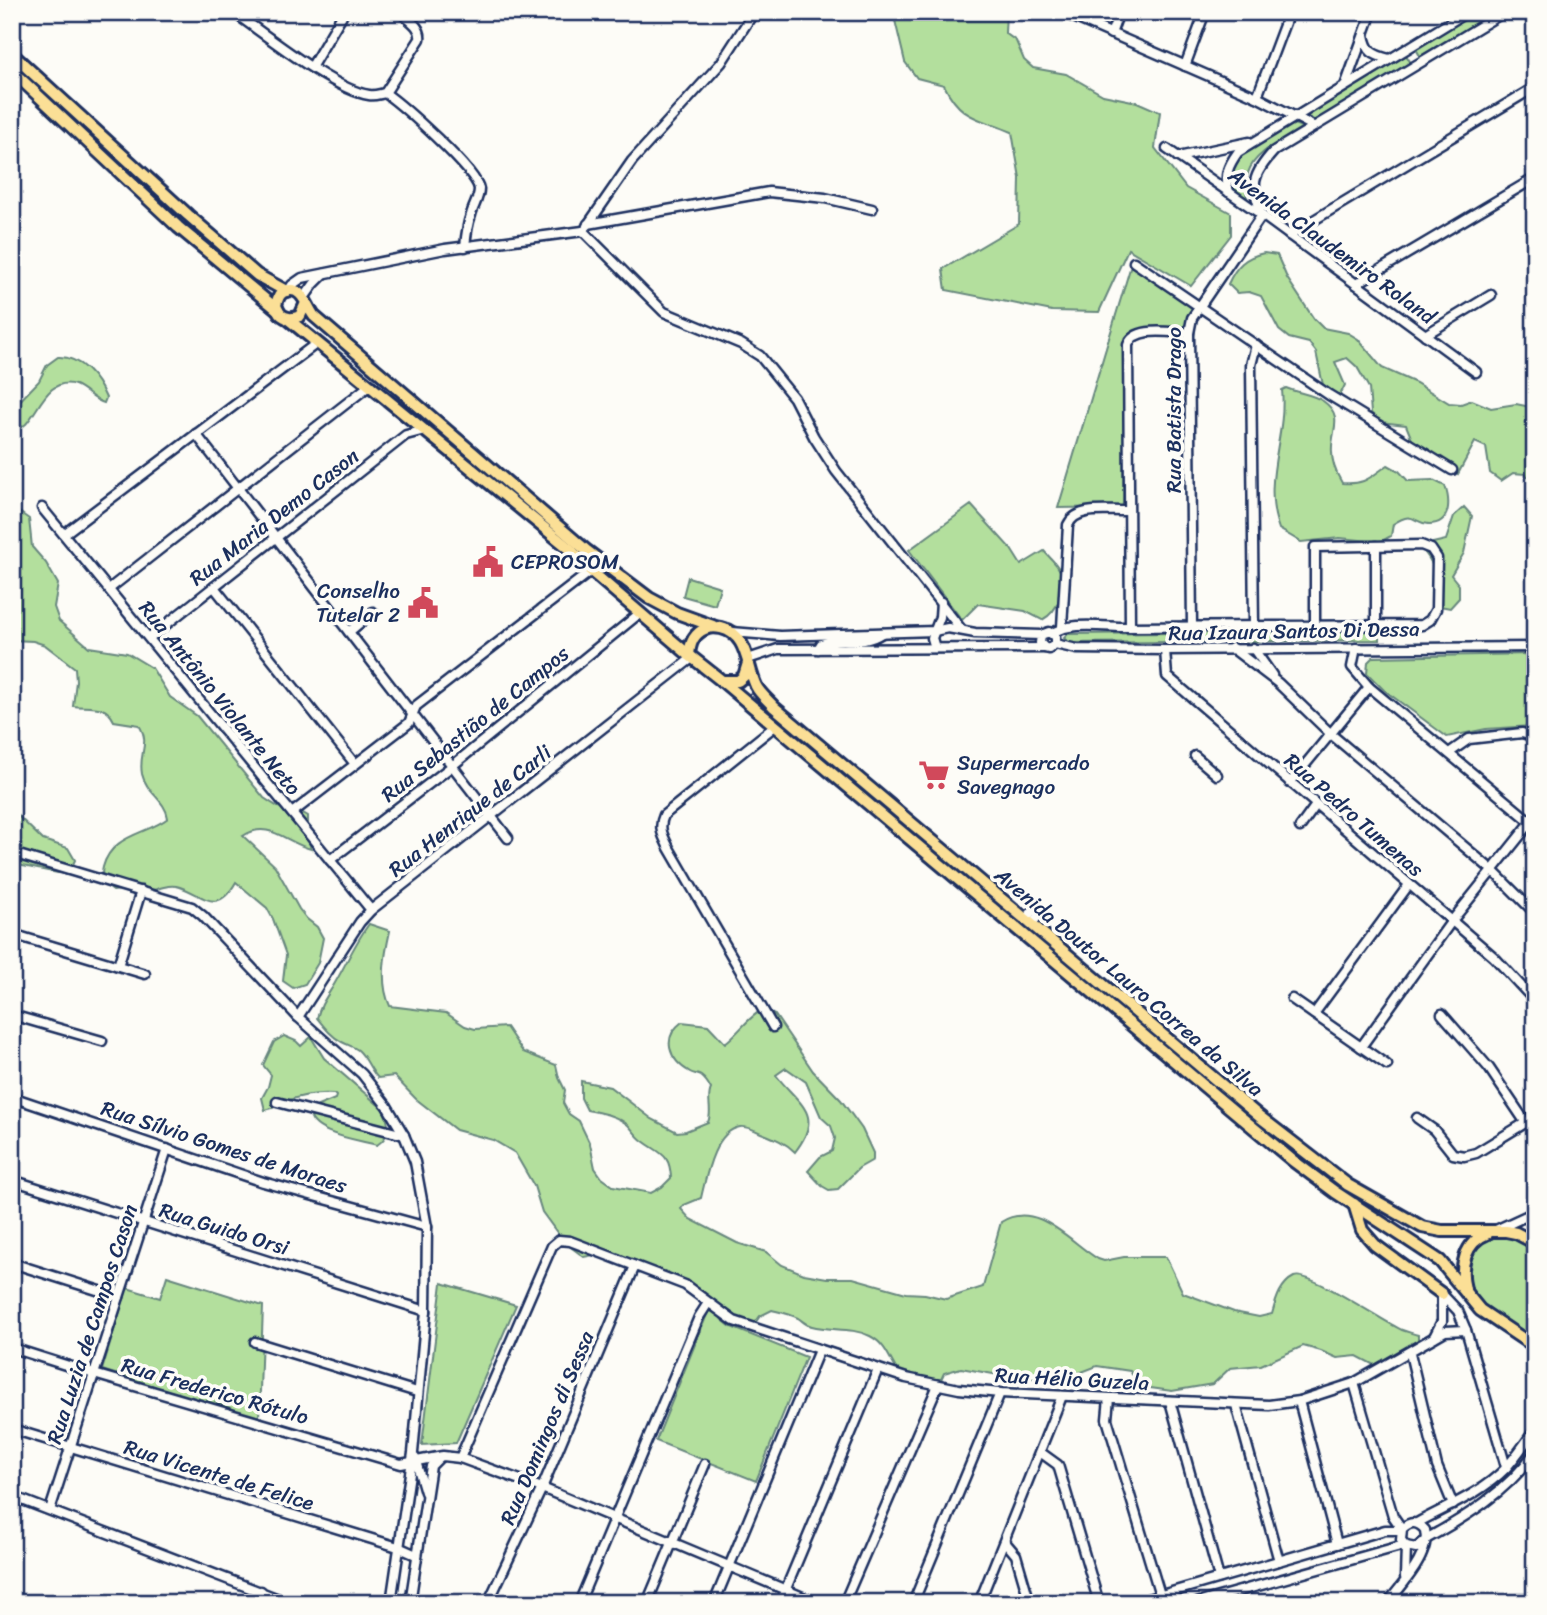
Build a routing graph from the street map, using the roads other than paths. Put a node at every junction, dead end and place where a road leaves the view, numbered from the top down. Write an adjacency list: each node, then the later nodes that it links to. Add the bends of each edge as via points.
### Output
1 (233, 12): 20 (street)
2 (344, 12): 20 (street)
3 (400, 12): 25 (street, via 417,27 420,39)
4 (754, 12): 36 (street, via 720,63 632,161)
5 (1062, 12): 14 (street)
6 (1119, 12): 14 (street)
7 (1205, 12): 21 (street)
8 (1289, 12): 26 (street)
9 (1372, 12): 15 (street)
10 (1467, 12): 16 (street)
11 (1504, 12): 19 (street)
12 (1528, 12): 13 (street)
13 (1535, 24)
14 (1111, 34): 21 (street)
15 (1364, 36): 18 (street, via 1373,55); 23 (street)
16 (1408, 48): 18 (street); 19 (street)
17 (12, 54): 42 (main road, via 257,275)
18 (1389, 59): 23 (street)
19 (1418, 64): 28 (street)
20 (312, 66): 25 (street, via 359,93)
21 (1185, 66): 26 (street)
22 (12, 71): 46 (main road, via 178,227)
23 (1345, 86): 27 (street)
24 (1535, 87): 37 (street)
25 (385, 93): 38 (street, via 440,141 477,184)
26 (1257, 97): 27 (street)
27 (1292, 117): 28 (street); 29 (street)
28 (1313, 126): 35 (street, via 1262,164 1254,180 1254,195)
29 (1256, 141): 31 (street); 33 (street, via 1230,163 1226,174)
30 (1167, 149): 31 (street, Avenida Claudemiro Roland)
31 (1178, 157): 33 (street, Avenida Claudemiro Roland)
32 (1535, 178): 41 (street)
33 (1230, 193): 35 (street, Avenida Claudemiro Roland)
34 (872, 209): 36 (street, via 769,192)
35 (1262, 215): 37 (street, Avenida Claudemiro Roland); 45 (street, Rua Batista Drago)
36 (586, 228): 38 (street); 66 (street, via 664,312 761,356 794,398 836,471)
37 (1289, 235): 41 (street, Avenida Claudemiro Roland)
38 (465, 247): 40 (street)
39 (1134, 262): 45 (street)
40 (324, 274): 42 (street, via 302,278); 44 (street)
41 (1356, 284): 49 (street, Avenida Claudemiro Roland)
42 (287, 290): 44 (main road, via 299,292); 46 (main road, via 277,299)
43 (1492, 295): 49 (street)
44 (305, 302): 47 (main road, via 300,316); 73 (main road, via 314,316 587,551 649,598)
45 (1198, 306): 48 (street, Rua Batista Drago); 51 (street)
46 (278, 310): 47 (main road)
47 (288, 318): 50 (main road)
48 (1189, 333): 59 (street, via 1138,333 1130,338); 71 (street, Rua Batista Drago)
49 (1425, 335): 52 (street, Avenida Claudemiro Roland)
50 (317, 343): 53 (main road); 55 (street)
51 (1256, 345): 56 (street); 72 (street, via 1251,365)
52 (1476, 372)
53 (370, 385): 54 (main road); 57 (street)
54 (425, 430): 61 (street, Rua Maria Demo Cason, via 406,435); 63 (main road)
55 (197, 434): 57 (street); 60 (street)
56 (1452, 470)
57 (238, 488): 61 (street); 65 (street)
58 (42, 508): 60 (street, Rua Antônio Violante Neto)
59 (1128, 511): 74 (street, via 1072,516); 75 (street)
60 (64, 534): 65 (street, Rua Antônio Violante Neto)
61 (276, 538): 64 (street, Rua Maria Demo Cason); 78 (street)
62 (1376, 546): 69 (street, via 1315,547); 70 (street); 70 (street, Rua Izaura Santos Di Dessa, via 1421,545 1432,548 1437,558 1436,609 1430,620 1422,625)
63 (591, 571): 68 (main road); 98 (street, via 416,706)
64 (214, 587): 83 (street, Rua Maria Demo Cason); 104 (street)
65 (109, 589): 83 (street, Rua Antônio Violante Neto)
66 (941, 602): 76 (street); 77 (street)
67 (373, 612): 78 (street)
68 (640, 613): 93 (main road); 105 (street, Rua Sebastião de Campos)
69 (1315, 625): 70 (street, Rua Izaura Santos Di Dessa); 72 (street, Rua Izaura Santos Di Dessa)
70 (1376, 625)
71 (1192, 626): 72 (street, Rua Izaura Santos Di Dessa); 75 (street, Rua Izaura Santos Di Dessa)
72 (1254, 626)
73 (715, 627): 79 (main road); 93 (main road, via 693,638)
74 (1062, 627): 75 (street, Rua Izaura Santos Di Dessa); 81 (street)
75 (1130, 627)
76 (961, 629): 77 (street); 82 (street)
77 (934, 631): 80 (street); 86 (street)
78 (349, 632): 98 (street)
79 (732, 632): 80 (street, via 780,636); 94 (main road)
80 (882, 633): 91 (street, via 865,641 827,642)
81 (1052, 634): 82 (street); 84 (street)
82 (1041, 635): 87 (street)
83 (149, 638): 109 (street, Rua Antônio Violante Neto)
84 (1055, 644): 87 (street); 92 (street, Rua Izaura Santos Di Dessa, via 1077,649)
85 (1535, 647): 90 (street, Rua Izaura Santos Di Dessa)
86 (935, 648): 87 (street); 91 (street)
87 (1045, 648)
88 (1232, 648): 89 (street, Rua Izaura Santos Di Dessa); 92 (street, Rua Izaura Santos Di Dessa); 96 (street)
89 (1253, 648): 90 (street, Rua Izaura Santos Di Dessa); 96 (street)
90 (1356, 648): 97 (street, via 1352,667)
91 (818, 649): 94 (street, via 778,649)
92 (1166, 650): 107 (street, Rua Pedro Tumenas, via 1167,676)
93 (690, 657): 95 (main road); 110 (street, Rua Henrique de Carli)
94 (748, 661): 95 (main road, via 738,681); 123 (main road, Avenida Doutor Lauro Correa da Silva, via 757,686 774,707)
95 (722, 681): 99 (main road)
96 (1278, 683): 100 (street)
97 (1369, 687): 100 (street); 102 (street)
98 (412, 714): 104 (street, via 409,723); 105 (street)
99 (775, 726): 134 (street, via 664,815 661,823 669,848); 146 (main road, via 1292,1160)
100 (1332, 735): 107 (street); 116 (street)
101 (1535, 737): 102 (street, via 1522,733 1469,739)
102 (1449, 753): 111 (street)
103 (1195, 755): 106 (street)
104 (355, 764): 109 (street)
105 (452, 766): 110 (street); 115 (street, Rua Sebastião de Campos)
106 (1217, 775)
107 (1290, 783): 108 (street, Rua Pedro Tumenas)
108 (1316, 804): 112 (street); 117 (street, Rua Pedro Tumenas)
109 (292, 813): 115 (street, Rua Antônio Violante Neto)
110 (491, 817): 113 (street); 120 (street, Rua Henrique de Carli)
111 (1533, 820): 116 (street)
112 (1300, 827)
113 (508, 838)
114 (12, 853): 118 (street)
115 (330, 860): 120 (street, Rua Antônio Violante Neto)
116 (1492, 870): 121 (street); 124 (street)
117 (1408, 886): 124 (street, Rua Pedro Tumenas); 130 (street)
118 (141, 891): 126 (street); 133 (street, via 195,910)
119 (1038, 904): 123 (street)
120 (371, 910): 133 (street, Rua Henrique de Carli)
121 (1535, 913)
122 (1039, 915): 123 (street)
123 (1028, 922): 150 (main road, Avenida Doutor Lauro Correa da Silva, via 1348,1185 1422,1227)
124 (1451, 922): 129 (street, Rua Pedro Tumenas, via 1494,957); 136 (street)
125 (12, 934): 126 (street)
126 (118, 966): 127 (street)
127 (145, 974)
128 (1292, 999): 130 (street)
129 (1535, 1001)
130 (1314, 1014): 136 (street)
131 (1442, 1014): 142 (street, via 1489,1068)
132 (12, 1015): 135 (street)
133 (298, 1017): 143 (street, via 362,1074)
134 (773, 1027)
135 (102, 1041)
136 (1361, 1047): 137 (street)
137 (1387, 1065)
138 (12, 1097): 144 (street, Rua Sílvio Gomes de Moraes)
139 (277, 1102): 143 (street)
140 (1535, 1117): 142 (street)
141 (1417, 1118): 142 (street, via 1434,1130 1453,1154 1464,1156)
142 (1526, 1123)
143 (404, 1135): 149 (street, via 415,1162)
144 (167, 1149): 148 (street, Rua Luzia de Campos Cason); 149 (street, Rua Sílvio Gomes de Moraes, via 263,1182)
145 (12, 1180): 148 (street, Rua Guido Orsi)
146 (1354, 1204): 154 (main road, via 1362,1230 1375,1245); 155 (main road, via 1440,1261)
147 (1535, 1212): 150 (street)
148 (144, 1222): 156 (street, Rua Luzia de Campos Cason); 158 (street, Rua Guido Orsi)
149 (427, 1227): 158 (street)
150 (1496, 1231): 151 (main road, Avenida Doutor Lauro Correa da Silva, via 1516,1233); 155 (main road, via 1484,1234 1467,1251 1462,1275)
151 (1535, 1243)
152 (12, 1263): 156 (street)
153 (635, 1266): 157 (street, Rua Hélio Guzela, via 685,1285); 183 (street, Rua Hélio Guzela, via 570,1241 559,1240 552,1246); 187 (street, Rua Domingos di Sessa)
154 (1442, 1294): 159 (street, via 1458,1311); 160 (street, via 1442,1321)
155 (1466, 1295): 162 (main road)
156 (119, 1297): 167 (street, Rua Luzia de Campos Cason)
157 (708, 1303): 164 (street, Rua Hélio Guzela, via 734,1321); 192 (street)
158 (426, 1311): 170 (street)
159 (1466, 1330): 160 (street, Rua Hélio Guzela, via 1445,1331); 186 (street)
160 (1434, 1337): 165 (street, Rua Hélio Guzela)
161 (255, 1342): 170 (street)
162 (1534, 1347)
163 (12, 1348): 167 (street, Rua Frederico Rótulo)
164 (819, 1350): 166 (street, Rua Hélio Guzela); 203 (street)
165 (1410, 1353): 168 (street, Rua Hélio Guzela); 190 (street, via 1437,1466)
166 (878, 1369): 169 (street, Rua Hélio Guzela); 206 (street)
167 (94, 1374): 179 (street, Rua Luzia de Campos Cason); 184 (street, Rua Frederico Rótulo, via 401,1464)
168 (1354, 1383): 174 (street, Rua Hélio Guzela); 194 (street, via 1393,1516)
169 (938, 1385): 171 (street, Rua Hélio Guzela); 219 (street)
170 (416, 1392): 184 (street)
171 (1000, 1393): 172 (street, Rua Hélio Guzela); 220 (street)
172 (1062, 1396): 173 (street, Rua Hélio Guzela); 180 (street)
173 (1109, 1398): 175 (street, Rua Hélio Guzela); 208 (street, via 1107,1419)
174 (1299, 1401): 176 (street, Rua Hélio Guzela); 198 (street)
175 (1170, 1402): 176 (street, Rua Hélio Guzela); 204 (street)
176 (1236, 1405): 202 (street)
177 (12, 1429): 179 (street, Rua Vicente de Felice)
178 (1535, 1430): 186 (street)
179 (70, 1448): 191 (street, Rua Luzia de Campos Cason); 200 (street, Rua Vicente de Felice)
180 (1040, 1452): 197 (street); 223 (street, via 1058,1465)
181 (1535, 1452): 195 (street, via 1497,1493)
182 (443, 1456): 183 (street, Rua Frederico Rótulo); 184 (street, Rua Frederico Rótulo); 188 (street, via 434,1461)
183 (460, 1458): 187 (street, Rua Frederico Rótulo)
184 (413, 1459): 188 (street); 200 (street)
185 (705, 1464): 196 (street)
186 (1506, 1467): 190 (street)
187 (542, 1488): 192 (street, Rua Frederico Rótulo); 213 (street, Rua Domingos di Sessa)
188 (426, 1495): 201 (street)
189 (12, 1496): 191 (street)
190 (1453, 1505): 193 (street)
191 (50, 1510): 207 (street)
192 (615, 1518): 196 (street, Rua Frederico Rótulo); 214 (street)
193 (1418, 1523): 194 (street); 195 (street, via 1425,1530)
194 (1402, 1529): 198 (street); 199 (street)
195 (1425, 1540): 199 (street, via 1416,1548); 205 (street, via 1418,1562)
196 (672, 1542): 203 (street, Rua Frederico Rótulo); 215 (street)
197 (1006, 1542): 221 (street); 222 (street, via 1017,1555)
198 (1337, 1544): 202 (street)
199 (1405, 1546): 205 (street); 225 (street)
200 (398, 1547): 201 (street, Rua Vicente de Felice); 211 (street)
201 (416, 1555): 212 (street)
202 (1279, 1561): 204 (street)
203 (729, 1566): 206 (street, Rua Frederico Rótulo); 216 (street)
204 (1219, 1578): 208 (street)
205 (1405, 1580): 226 (street)
206 (786, 1590): 217 (street); 218 (street, Rua Frederico Rótulo)
207 (261, 1591): 209 (street); 210 (street)
208 (1160, 1595): 224 (street)
209 (256, 1603)
210 (289, 1603)
211 (391, 1603)
212 (410, 1603)
213 (488, 1603)
214 (579, 1603)
215 (647, 1603)
216 (714, 1603)
217 (780, 1603)
218 (817, 1603)
219 (844, 1603)
220 (913, 1603)
221 (979, 1603)
222 (1030, 1603)
223 (1099, 1603)
224 (1134, 1603)
225 (1197, 1603)
226 (1388, 1603)

